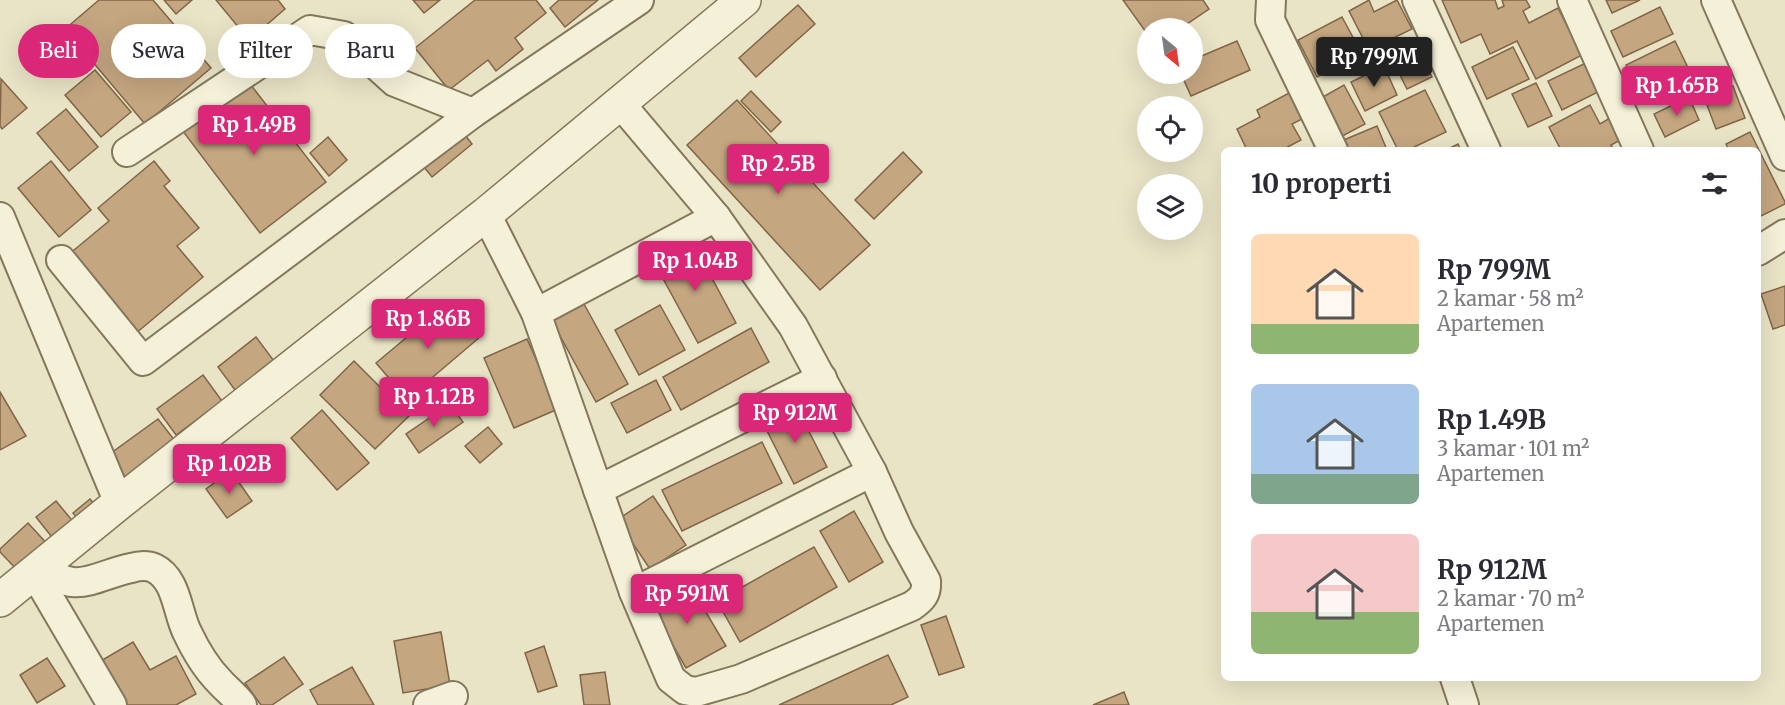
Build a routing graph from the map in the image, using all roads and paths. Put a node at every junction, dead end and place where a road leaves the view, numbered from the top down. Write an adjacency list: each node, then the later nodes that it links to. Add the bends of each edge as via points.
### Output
1 (639, 0): 8 (street)
2 (744, 0): 7 (street)
3 (1271, 0): 9 (street, via 1270,20)
4 (1417, 0): 10 (street)
5 (1572, 0): 11 (street)
6 (1716, 0): 13 (street)
7 (619, 102): 14 (street); 16 (street)
8 (473, 113): 12 (street, via 395,82 344,36 310,30); 19 (street, via 142,361)
9 (1332, 147)
10 (1485, 147)
11 (1638, 147)
12 (128, 152)
13 (1785, 156)
14 (486, 214): 20 (street); 24 (street)
15 (0, 217): 24 (street)
16 (716, 217): 20 (street); 21 (street, via 793,326)
17 (1785, 234): 18 (street)
18 (1761, 249)
19 (61, 260)
20 (536, 313): 23 (street)
21 (822, 378): 22 (street); 23 (street)
22 (872, 472): 26 (street); 26 (street, via 926,581 923,598 912,606 783,663 696,692 685,690 671,679)
23 (598, 490): 26 (street)
24 (119, 503): 25 (street)
25 (39, 568): 27 (street); 29 (street); 30 (street, via 65,581 79,583 130,568 154,568 169,583 186,631 210,671)
26 (634, 592)
27 (0, 600)
28 (1456, 681): 31 (street)
29 (112, 705)
30 (242, 705)
31 (1464, 705)

